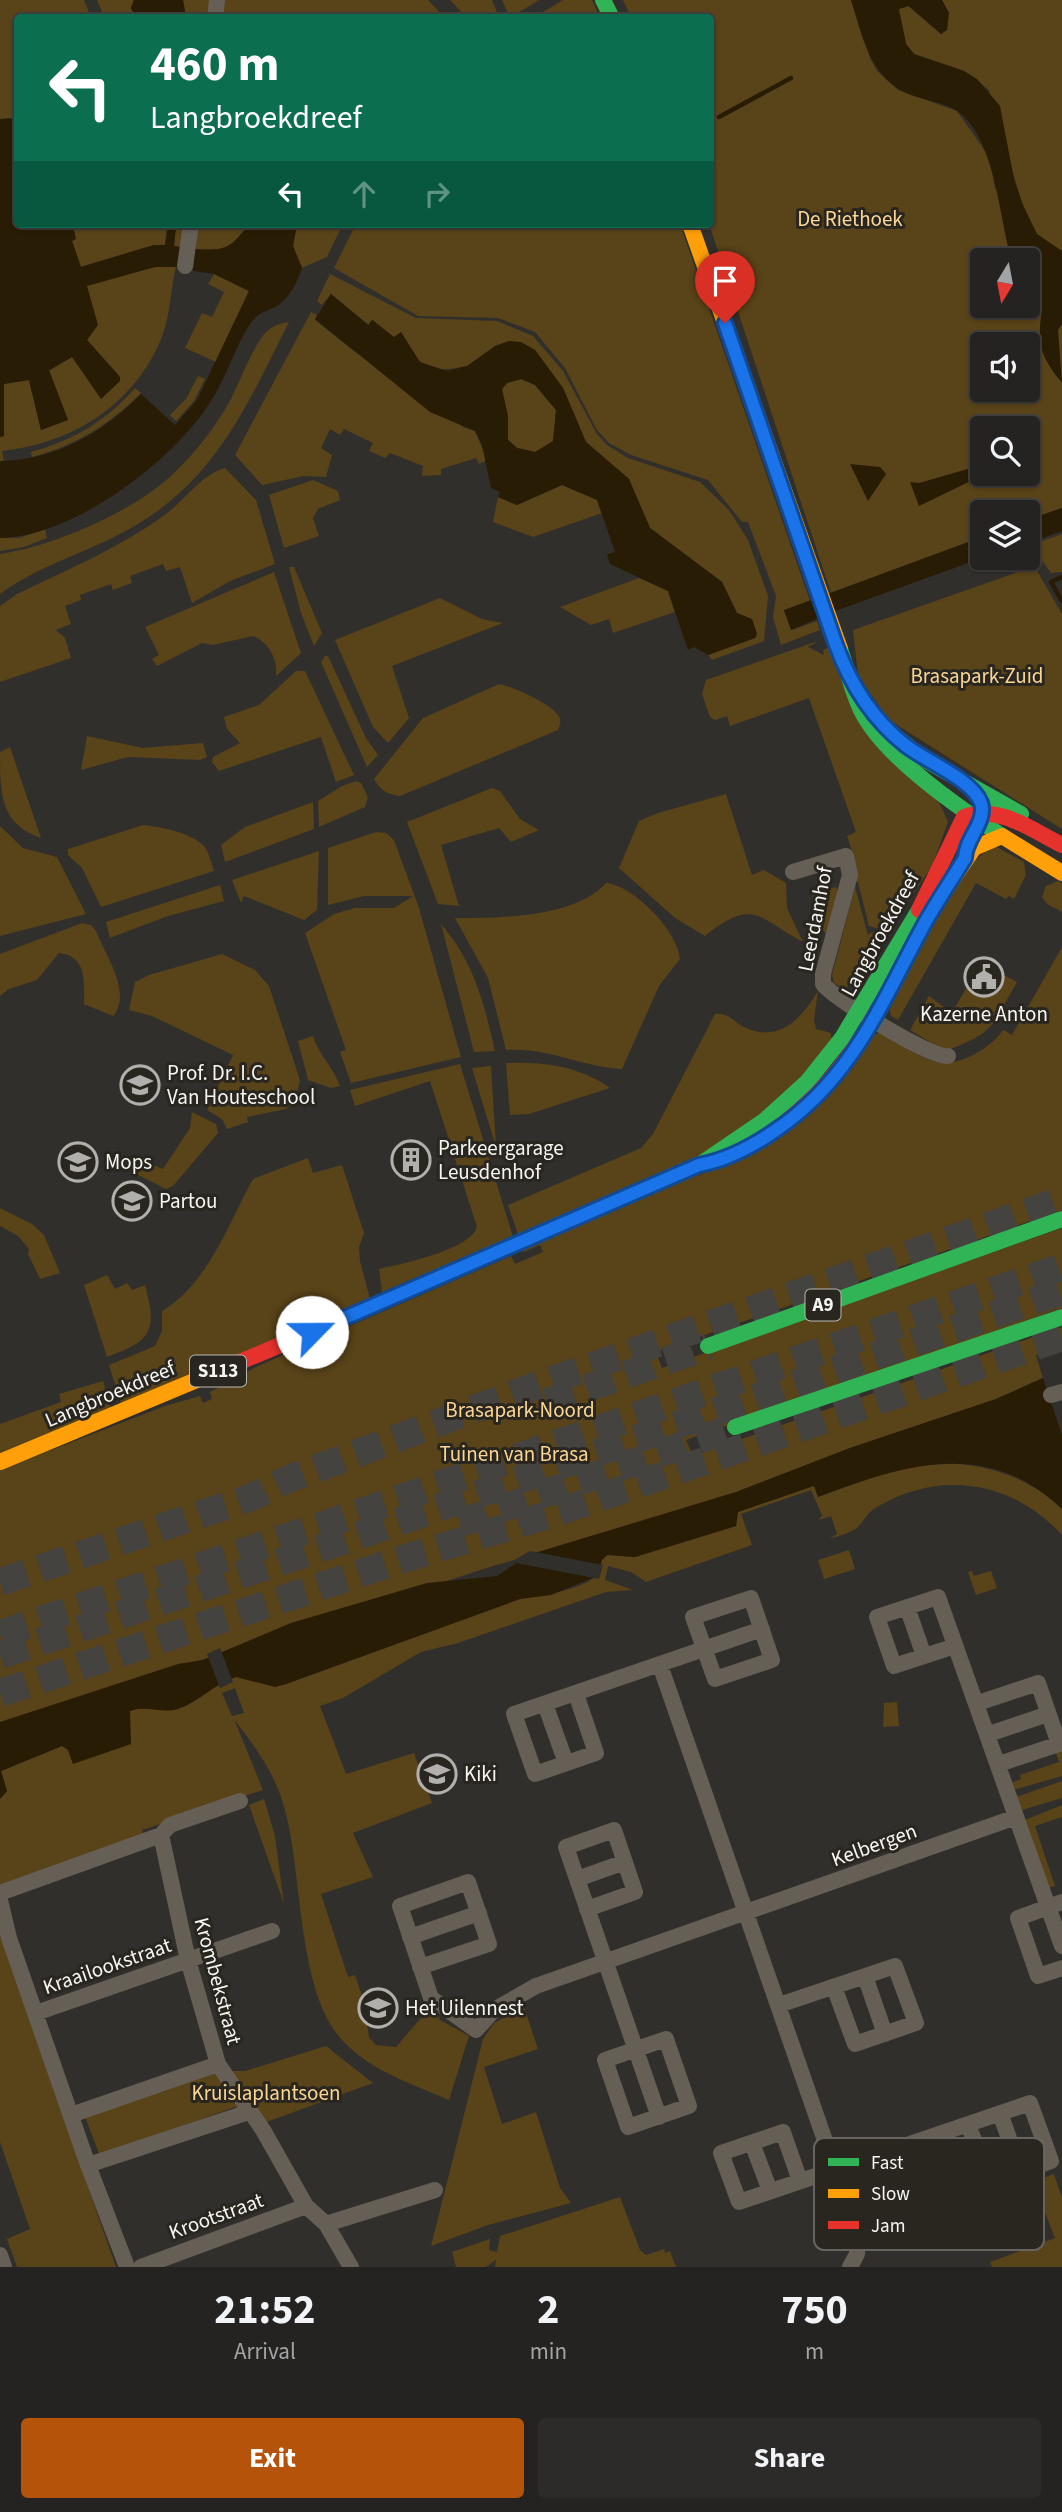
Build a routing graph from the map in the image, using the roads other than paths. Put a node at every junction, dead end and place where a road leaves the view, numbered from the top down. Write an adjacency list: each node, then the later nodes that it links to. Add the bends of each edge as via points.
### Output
1 (190, 228): 3 (street)
2 (691, 228): 4 (main road)
3 (185, 266)
4 (856, 691): 5 (main road, via 904,745); 6 (main road, via 862,712 879,736)
5 (970, 785): 7 (main road, via 981,804); 10 (main road, via 1051,831)
6 (945, 799): 7 (main road); 8 (main road)
7 (976, 816): 8 (main road, Langbroekdreef); 9 (main road); 10 (main road, via 998,813); 11 (main road, Langbroekdreef)
8 (954, 833): 14 (main road, Langbroekdreef / S113, via 925,899 892,955)
9 (1002, 836): 11 (main road, S113, via 979,844); 13 (main road)
10 (1060, 844)
11 (965, 858): 14 (main road, Langbroekdreef / S113)
12 (793, 872): 14 (street, Leerdamhof, via 846,856 850,875 822,979 828,990)
13 (1062, 873)
14 (868, 1016): 15 (street, via 932,1054); 20 (main road, Langbroekdreef / S113, via 851,1059 812,1104 758,1143)
15 (948, 1056)
16 (1062, 1219): 18 (main road, A9)
17 (1062, 1317): 19 (main road)
18 (708, 1346)
19 (735, 1427)
20 (0, 1462)
21 (907, 1607): 23 (street, via 938,1597); 25 (street); 25 (street, via 877,1617 894,1666)
22 (762, 1629): 24 (street); 24 (street, via 772,1660 761,1664 715,1679); 24 (street, via 751,1598 693,1617)
23 (955, 1646): 25 (street); 28 (street)
24 (704, 1649): 26 (street)
25 (924, 1656)
26 (660, 1665): 27 (street); 44 (street)
27 (576, 1694): 29 (street); 32 (street, via 596,1753)
28 (978, 1703): 30 (street, via 1038,1682); 31 (street)
29 (545, 1704): 32 (street); 32 (street, via 513,1714 535,1774)
30 (1048, 1714): 31 (street); 33 (street, via 1059,1744)
31 (989, 1734): 33 (street)
32 (566, 1763)
33 (999, 1764): 35 (street)
34 (240, 1801): 36 (street, via 170,1825)
35 (1017, 1817): 41 (street); 44 (street, Kelbergen)
36 (161, 1835): 39 (street); 48 (street, Krombekstraat)
37 (625, 1862): 38 (street); 38 (street, via 614,1830 566,1847); 42 (street, via 635,1892)
38 (577, 1879): 42 (street)
39 (0, 1893)
40 (0, 1900): 55 (street)
41 (1055, 1905): 47 (street); 51 (street, via 1018,1918 1038,1976)
42 (587, 1909): 49 (street)
43 (479, 1913): 46 (street); 46 (street, Kelbergen, via 468,1882 400,1906); 50 (street, Kelbergen, via 489,1944)
44 (746, 1913): 49 (street, Kelbergen); 54 (street)
45 (272, 1931): 48 (street, Kraailookstraat)
46 (410, 1937): 50 (street, Kelbergen)
47 (1062, 1946)
48 (188, 1960): 55 (street, Kraailookstraat); 58 (street, Krombekstraat)
49 (605, 1963): 50 (street, Kelbergen, via 536,1986 494,2010 476,2030 436,2005); 57 (street)
50 (420, 1968)
51 (1062, 1968)
52 (865, 1976): 53 (street); 56 (street); 56 (street, via 895,1966 916,2023)
53 (834, 1987): 54 (street); 56 (street, via 855,2044)
54 (779, 2005): 64 (street)
55 (36, 2013): 61 (street)
56 (885, 2034)
57 (635, 2049): 62 (street); 62 (street, via 666,2039 689,2106); 62 (street, via 605,2060 628,2127)
58 (218, 2064): 59 (street, Krombekstraat); 61 (street)
59 (249, 2112): 72 (street); 77 (street, Krombekstraat)
60 (1000, 2113): 63 (street); 67 (street); 68 (street, via 1030,2103)
61 (71, 2115): 72 (street)
62 (659, 2117)
63 (968, 2124): 65 (street); 66 (street)
64 (823, 2138)
65 (927, 2138)
66 (973, 2138)
67 (1009, 2138)
68 (1043, 2138)
69 (1044, 2142): 71 (street, via 1051,2161)
70 (752, 2143): 74 (street, via 783,2132); 76 (street); 76 (street, via 721,2153 739,2202)
71 (1044, 2164)
72 (88, 2165): 82 (street)
73 (814, 2176): 74 (street)
74 (800, 2181): 76 (street)
75 (435, 2190): 78 (street)
76 (770, 2191)
77 (306, 2206): 78 (street, Krombekstraat); 83 (street, Krootstraat)
78 (326, 2224): 84 (street, Krombekstraat)
79 (857, 2250): 85 (street)
80 (0, 2255): 81 (street)
81 (4, 2267)
82 (127, 2267)
83 (141, 2267)
84 (351, 2267)
85 (850, 2267)

